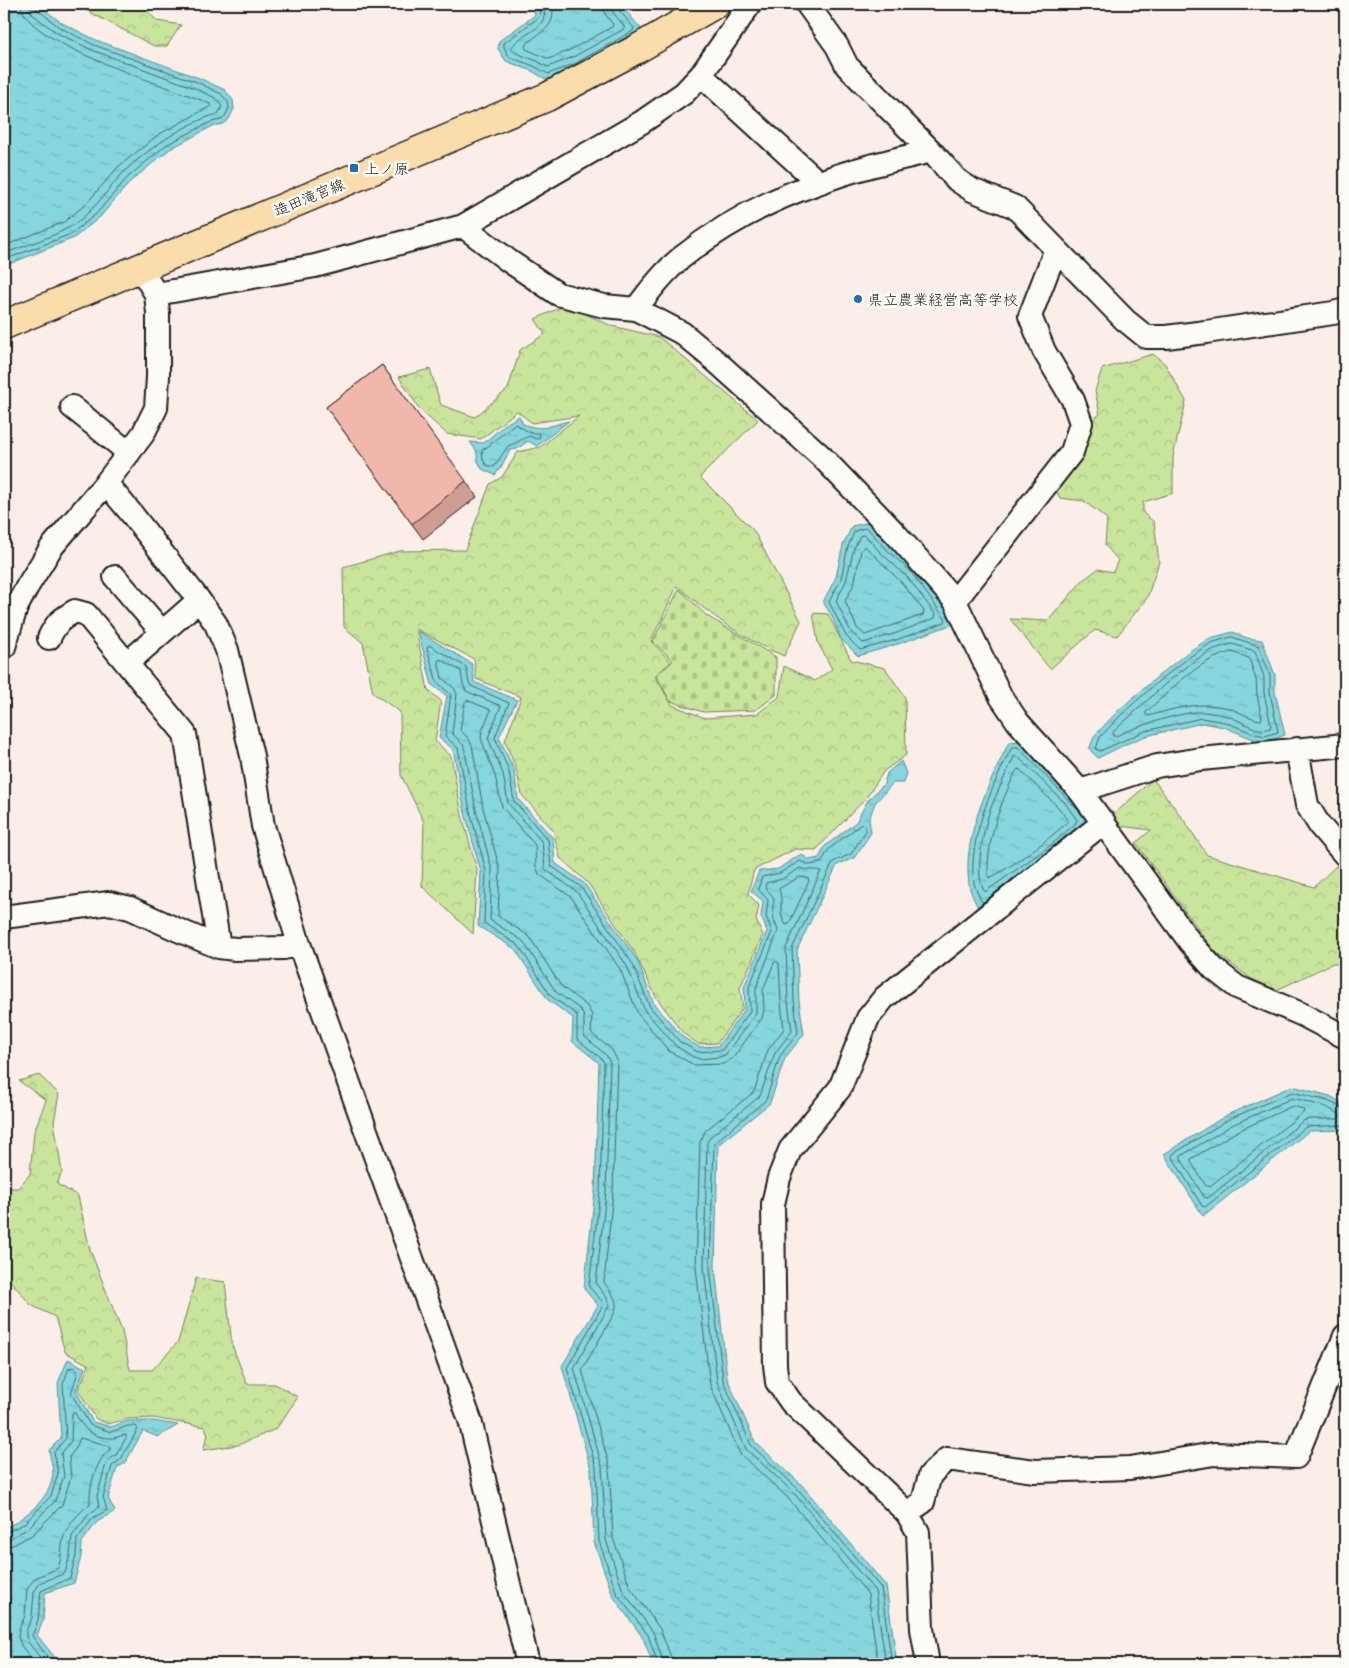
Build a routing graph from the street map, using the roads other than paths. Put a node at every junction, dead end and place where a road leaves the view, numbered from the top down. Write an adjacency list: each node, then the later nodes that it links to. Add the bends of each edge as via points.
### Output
1 (715, 4): 9 (main road, 造田滝宮線, via 638,50 547,97)
2 (750, 4): 4 (street)
3 (807, 4): 5 (street, via 847,66)
4 (701, 75): 6 (street); 7 (street, via 684,93 642,122)
5 (931, 151): 6 (street); 8 (street, via 957,180 972,190 1015,207)
6 (818, 182): 11 (street, via 718,231 680,259)
7 (463, 226): 10 (street, via 315,266); 11 (street, via 558,294 604,306)
8 (1056, 249): 12 (street, via 1125,320 1146,337 1206,332); 19 (street, via 1030,316 1044,351 1073,400 1081,423 1072,452)
9 (140, 268): 10 (street); 13 (main road, 造田滝宮線)
10 (156, 294): 15 (street, via 156,408)
11 (636, 309): 19 (street, via 682,333 822,457)
12 (1345, 310)
13 (4, 325)
14 (72, 407): 15 (street)
15 (129, 453): 16 (street)
16 (106, 484): 18 (street); 22 (street, via 51,548 16,608)
17 (115, 577): 20 (street)
18 (199, 600): 20 (street); 30 (street, via 216,624 227,650 252,756 263,826)
19 (955, 601): 26 (street, via 1001,697 1018,722)
20 (162, 632): 23 (street)
21 (49, 638): 31 (street, via 55,624 67,616 75,611 86,614 186,734)
22 (4, 647)
23 (133, 658)
24 (1345, 745): 25 (street)
25 (1297, 749): 26 (street, via 1157,766); 28 (street, via 1307,805)
26 (1080, 791): 27 (street)
27 (1104, 822): 32 (street, via 1190,942 1214,969 1237,987); 34 (street, via 884,998 868,1018 840,1088 790,1150 779,1178 774,1204 777,1382 791,1402)
28 (1345, 855)
29 (4, 917): 31 (street, via 109,903 130,908)
30 (299, 944): 31 (street, via 284,948); 35 (street, via 470,1420)
31 (219, 947)
32 (1345, 1037)
33 (1345, 1336): 34 (street, via 1296,1457 1214,1454 1130,1468 1035,1472 947,1459 930,1475 924,1502)
34 (907, 1513): 36 (street, via 918,1532 922,1629)
35 (528, 1664)
36 (928, 1664)

